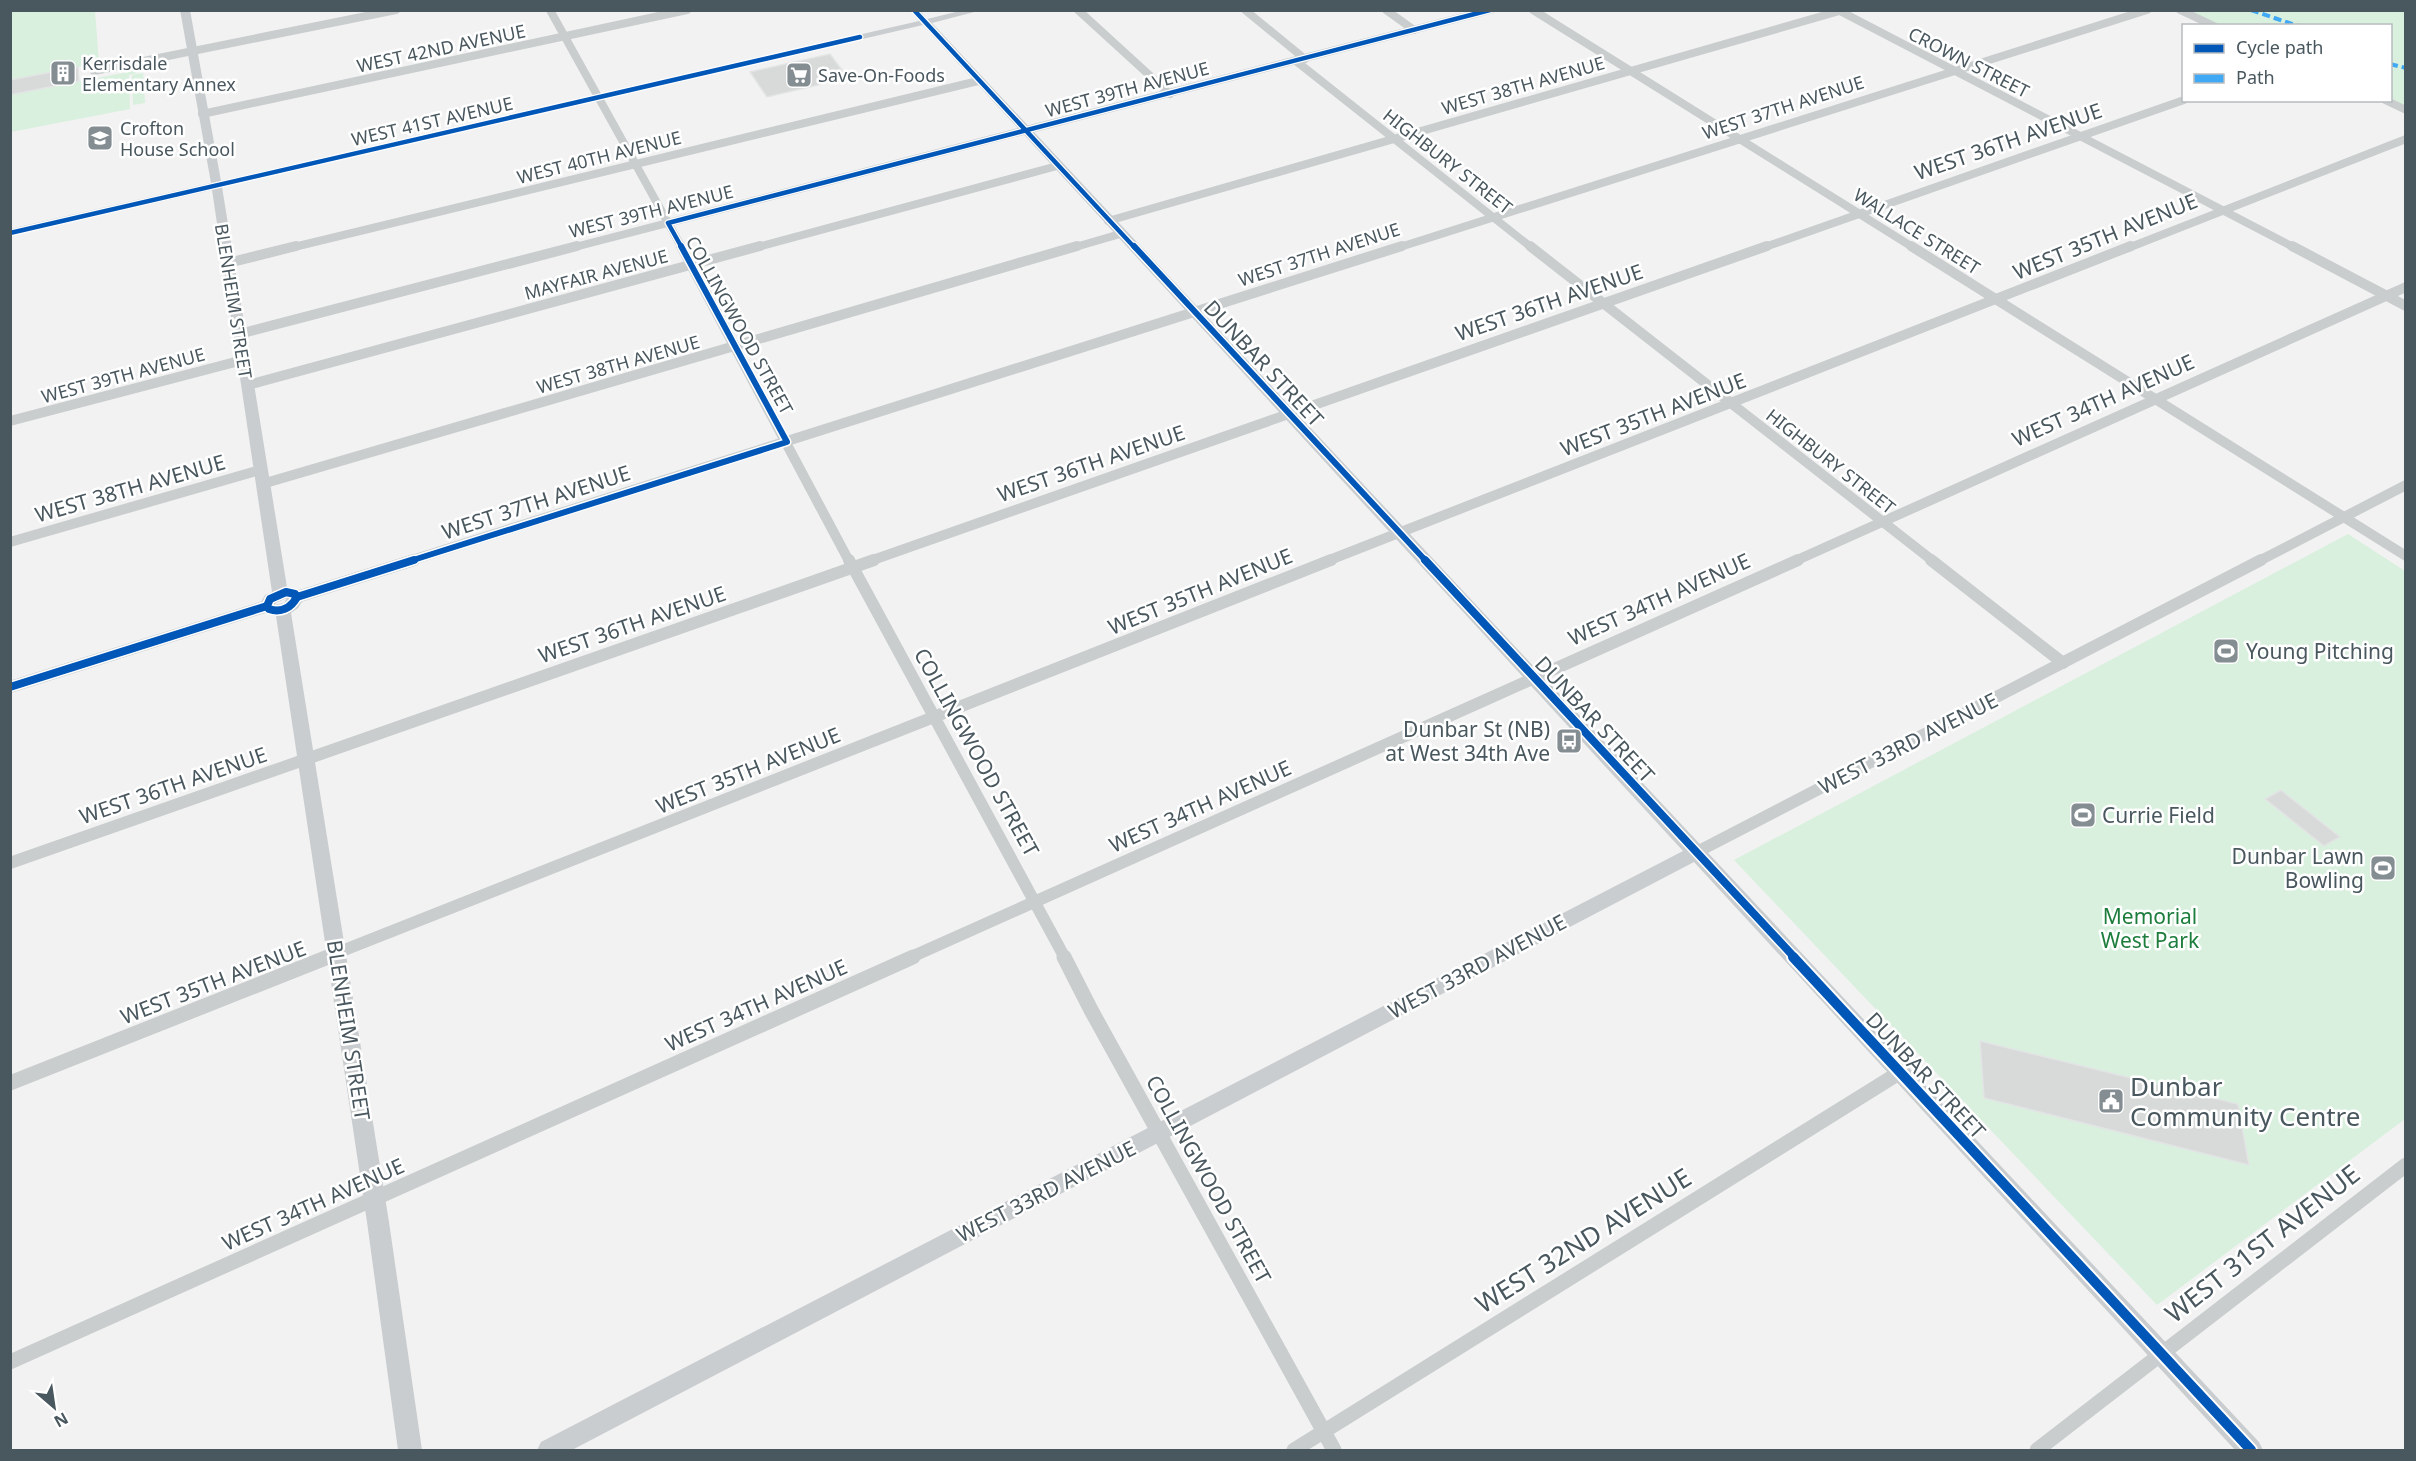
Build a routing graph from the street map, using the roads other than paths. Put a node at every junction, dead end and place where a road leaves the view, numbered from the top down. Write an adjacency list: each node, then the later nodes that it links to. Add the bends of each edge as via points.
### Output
1 (185, 10): 19 (main road, BLENHEIM STREET)
2 (396, 10): 19 (street)
3 (550, 10): 18 (street, COLLINGWOOD STREET)
4 (687, 10): 18 (street, WEST 42ND AVENUE)
5 (914, 10): 15 (main road, DUNBAR STREET)
6 (978, 10): 15 (main road, WEST 41ST AVENUE)
7 (1078, 10): 25 (street)
8 (1245, 10): 20 (street, HIGHBURY STREET)
9 (1386, 10): 17 (street)
10 (1490, 10): 17 (street, WEST 39TH AVENUE)
11 (1533, 10): 22 (street, WALLACE STREET)
12 (2147, 10): 23 (street, WEST 37TH AVENUE)
13 (2180, 10): 16 (street)
14 (1841, 11): 22 (street, WEST 38TH AVENUE); 23 (street, CROWN STREET)
15 (925, 23): 24 (main road, DUNBAR STREET); 26 (main road, WEST 41ST AVENUE)
16 (2210, 24)
17 (1414, 30): 20 (street, WEST 39TH AVENUE)
18 (564, 37): 26 (street, COLLINGWOOD STREET); 30 (street, WEST 42ND AVENUE)
19 (192, 51): 21 (street); 30 (main road, BLENHEIM STREET)
20 (1301, 60): 25 (street, WEST 39TH AVENUE); 33 (street, HIGHBURY STREET)
21 (94, 71)
22 (1631, 71): 33 (street, WEST 38TH AVENUE); 35 (street, WALLACE STREET)
23 (1955, 71): 32 (street, CROWN STREET); 35 (street, WEST 37TH AVENUE)
24 (978, 81): 31 (main road, DUNBAR STREET); 36 (street, WEST 40TH AVENUE)
25 (1170, 94): 31 (street, WEST 39TH AVENUE)
26 (597, 98): 36 (street, COLLINGWOOD STREET); 38 (main road, WEST 41ST AVENUE)
27 (2182, 101): 32 (street, WEST 36TH AVENUE)
28 (2389, 102): 29 (street)
29 (2406, 110)
30 (202, 114): 38 (main road, BLENHEIM STREET)
31 (1025, 131): 37 (main road, DUNBAR STREET); 43 (street, WEST 39TH AVENUE)
32 (2080, 136): 39 (street, CROWN STREET); 40 (street, WEST 36TH AVENUE)
33 (1392, 139): 41 (street, HIGHBURY STREET); 42 (street, WEST 38TH AVENUE)
34 (2406, 139): 39 (street, WEST 35TH AVENUE)
35 (1740, 140): 40 (street, WALLACE STREET); 41 (street, WEST 37TH AVENUE)
36 (635, 164): 43 (street, COLLINGWOOD STREET); 46 (street, WEST 40TH AVENUE)
37 (1057, 166): 42 (main road, DUNBAR STREET); 47 (street, MAYFAIR AVENUE)
38 (217, 185): 44 (main road, WEST 41ST AVENUE); 46 (main road, BLENHEIM STREET)
39 (2222, 210): 49 (street, CROWN STREET); 50 (street, WEST 35TH AVENUE)
40 (1860, 214): 50 (street, WALLACE STREET); 51 (street, WEST 36TH AVENUE)
41 (1494, 217): 51 (street, HIGHBURY STREET); 53 (street, WEST 37TH AVENUE)
42 (1108, 221): 45 (main road, DUNBAR STREET)
43 (668, 223): 47 (street, COLLINGWOOD STREET); 54 (street, WEST 39TH AVENUE)
44 (10, 233)
45 (1120, 234): 53 (main road, DUNBAR STREET); 55 (street, WEST 38TH AVENUE)
46 (228, 263): 54 (main road, BLENHEIM STREET)
47 (690, 266): 55 (street, COLLINGWOOD STREET); 57 (street, MAYFAIR AVENUE)
48 (2406, 287): 49 (street, WEST 34TH AVENUE)
49 (2386, 296): 52 (street, CROWN STREET); 58 (street, WEST 34TH AVENUE)
50 (1996, 300): 58 (street, WALLACE STREET); 59 (street, WEST 35TH AVENUE)
51 (1604, 303): 59 (street, HIGHBURY STREET); 60 (street, WEST 36TH AVENUE)
52 (2406, 306)
53 (1193, 312): 60 (main road, DUNBAR STREET); 62 (street, WEST 37TH AVENUE)
54 (239, 334): 56 (main road, BLENHEIM STREET)
55 (734, 347): 62 (street, COLLINGWOOD STREET); 63 (street, WEST 38TH AVENUE)
56 (243, 360): 57 (main road, BLENHEIM STREET); 61 (street, WEST 39TH AVENUE)
57 (248, 385): 63 (main road, BLENHEIM STREET)
58 (2156, 400): 65 (street, WALLACE STREET); 66 (street, WEST 34TH AVENUE)
59 (1732, 404): 66 (street, HIGHBURY STREET); 67 (street, WEST 35TH AVENUE)
60 (1288, 414): 67 (main road, DUNBAR STREET); 70 (street, WEST 36TH AVENUE)
61 (10, 421)
62 (787, 442): 70 (street, COLLINGWOOD STREET); 71 (street, WEST 37TH AVENUE)
63 (261, 477): 68 (street, WEST 38TH AVENUE); 71 (main road, BLENHEIM STREET)
64 (2406, 485): 65 (street, WEST 33RD AVENUE)
65 (2343, 517): 69 (street, WALLACE STREET); 72 (street, WEST 33RD AVENUE)
66 (1882, 522): 72 (street, HIGHBURY STREET); 73 (street, WEST 34TH AVENUE)
67 (1399, 534): 73 (main road, DUNBAR STREET); 75 (street, WEST 35TH AVENUE)
68 (10, 542)
69 (2406, 556)
70 (854, 567): 75 (street, COLLINGWOOD STREET); 76 (street, WEST 36TH AVENUE)
71 (282, 601): 74 (street, WEST 37TH AVENUE); 76 (main road, BLENHEIM STREET)
72 (2063, 663): 77 (street, WEST 33RD AVENUE)
73 (1534, 679): 77 (main road, DUNBAR STREET); 79 (street, WEST 34TH AVENUE)
74 (10, 687)
75 (934, 718): 79 (street, COLLINGWOOD STREET); 80 (street, WEST 35TH AVENUE)
76 (306, 760): 78 (street, WEST 36TH AVENUE); 80 (main road, BLENHEIM STREET)
77 (1695, 853): 81 (main road, DUNBAR STREET); 83 (main road, WEST 33RD AVENUE)
78 (10, 863)
79 (1036, 902): 83 (street, COLLINGWOOD STREET); 85 (street, WEST 34TH AVENUE)
80 (337, 954): 82 (street, WEST 35TH AVENUE); 85 (main road, BLENHEIM STREET)
81 (1899, 1073): 86 (main road, DUNBAR STREET); 88 (street, WEST 32ND AVENUE)
82 (10, 1083)
83 (1160, 1132): 88 (street, COLLINGWOOD STREET); 90 (main road, WEST 33RD AVENUE)
84 (2406, 1165): 86 (street, WEST 31ST AVENUE)
85 (375, 1200): 87 (street, WEST 34TH AVENUE); 89 (main road, BLENHEIM STREET)
86 (2161, 1354): 93 (street, WEST 31ST AVENUE); 94 (main road, DUNBAR STREET)
87 (10, 1362)
88 (1323, 1432): 91 (street, WEST 32ND AVENUE); 92 (street, COLLINGWOOD STREET)
89 (410, 1450)
90 (549, 1450)
91 (1294, 1450)
92 (1334, 1450)
93 (2037, 1450)
94 (2251, 1450)

